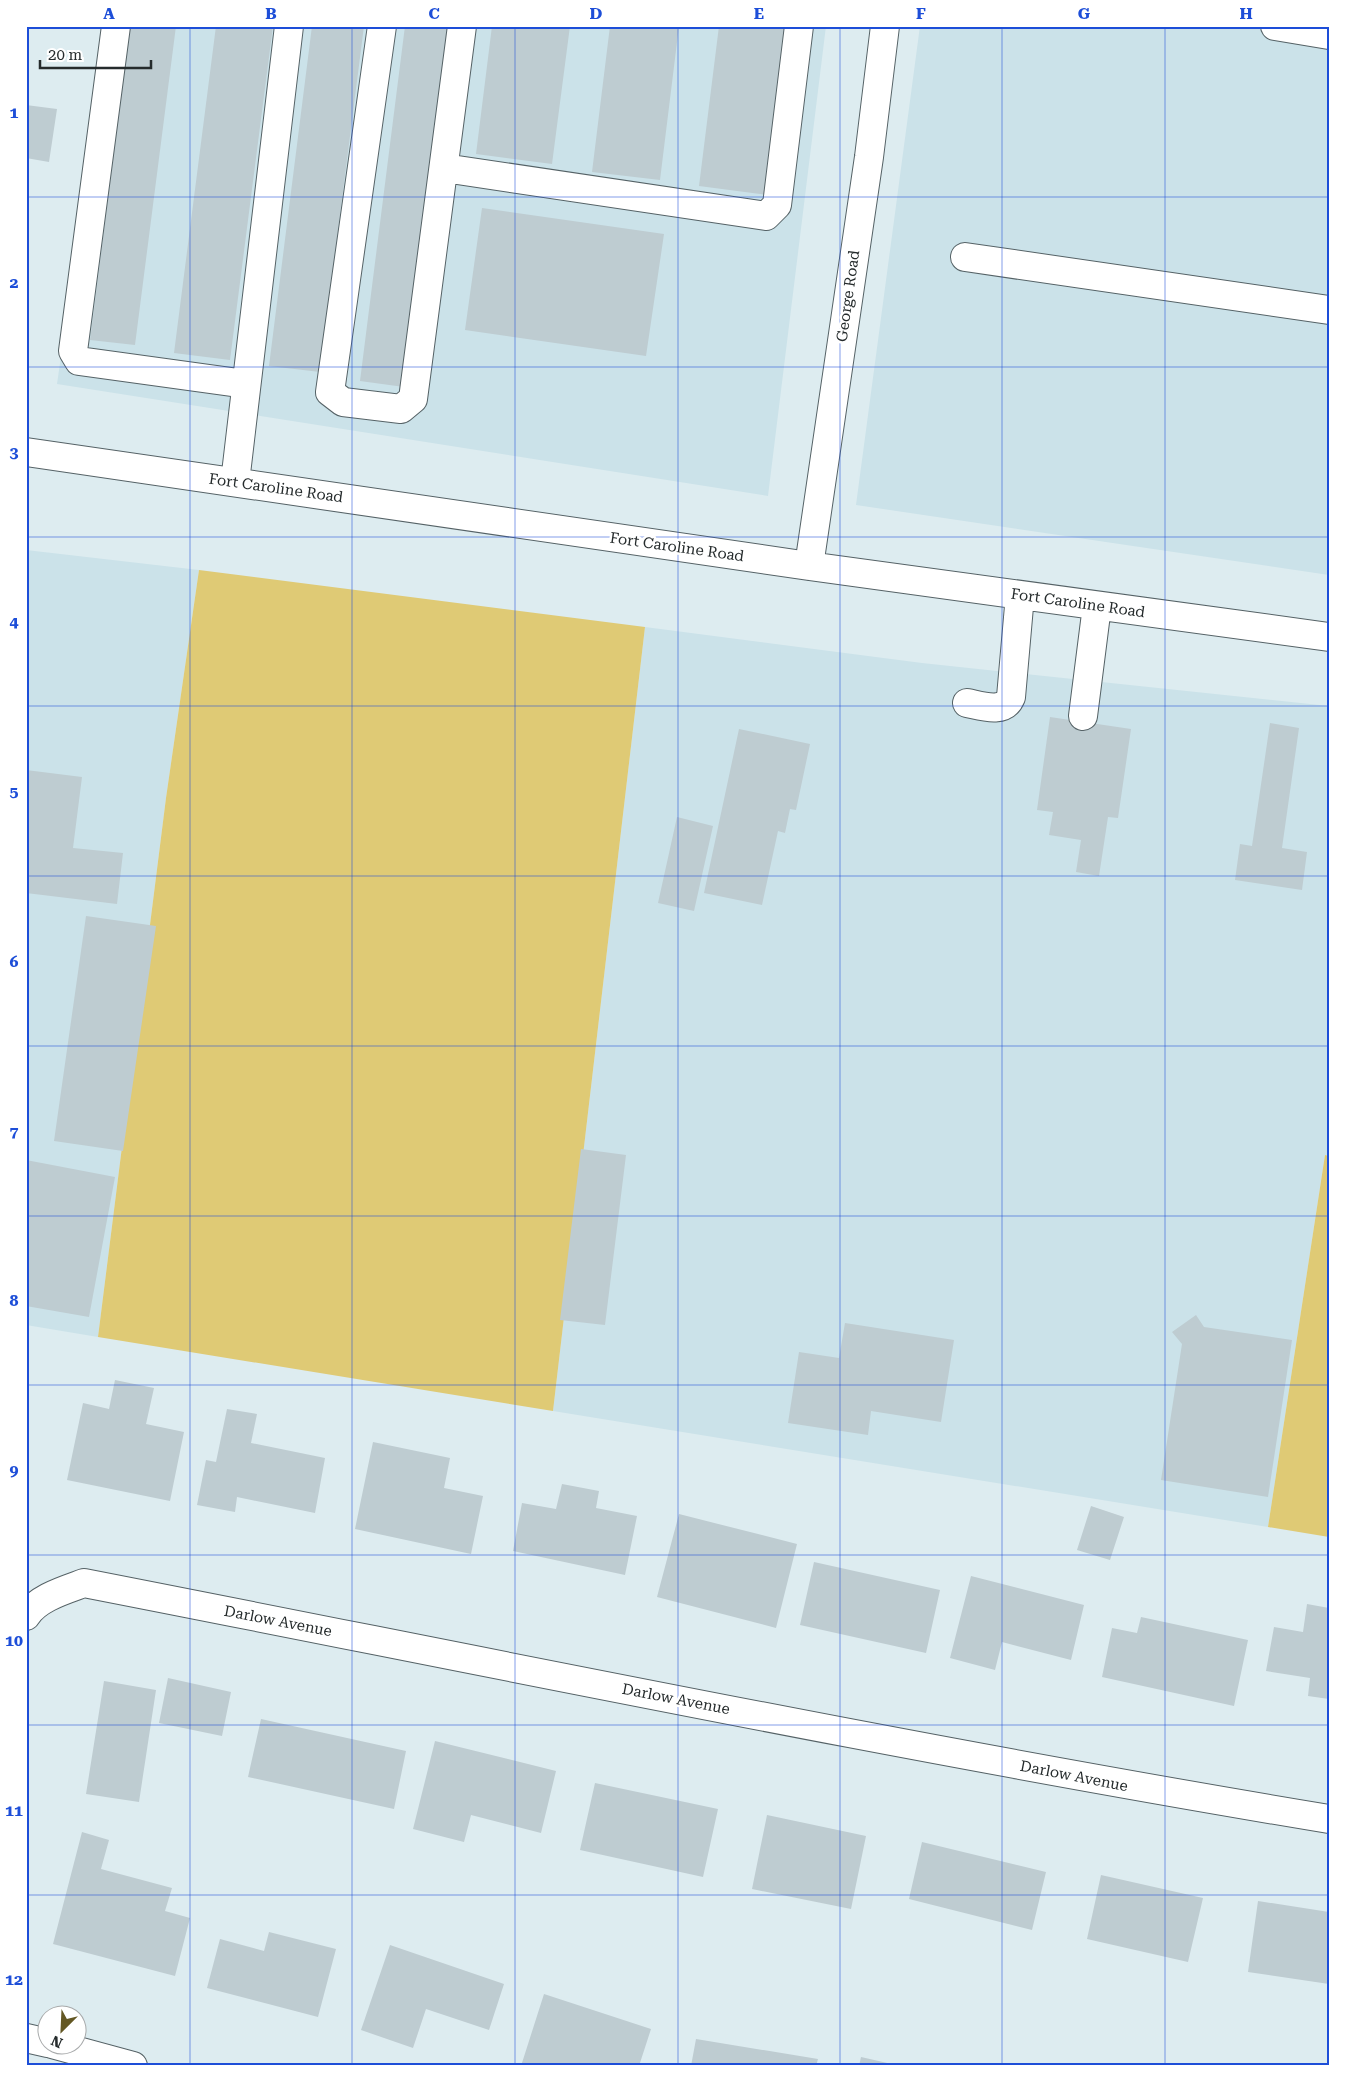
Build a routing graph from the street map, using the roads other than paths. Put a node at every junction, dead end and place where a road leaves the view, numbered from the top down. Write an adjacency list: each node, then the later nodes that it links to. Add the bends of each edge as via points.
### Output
1 (116, 26): 12 (street, via 73,351 79,362)
2 (289, 26): 12 (street)
3 (382, 26): 9 (street, via 330,392 343,402 400,409 413,399)
4 (462, 26): 9 (street)
5 (799, 26): 9 (street, via 777,205 766,216)
6 (885, 26): 15 (street, George Road)
7 (1275, 26): 8 (street)
8 (1329, 35)
9 (444, 168)
10 (965, 257): 11 (street)
11 (1329, 310)
12 (246, 384): 14 (street)
13 (26, 452): 14 (street, Fort Caroline Road)
14 (235, 482): 15 (street, Fort Caroline Road)
15 (809, 566): 16 (street, Fort Caroline Road)
16 (1020, 595): 17 (street, Fort Caroline Road); 19 (street, via 1009,703 1003,708)
17 (1097, 606): 18 (street, Fort Caroline Road); 20 (street)
18 (1329, 637)
19 (967, 703)
20 (1083, 716)
21 (28, 1613): 22 (street, Darlow Avenue, via 58,1592 84,1583 1125,1786)
22 (1329, 1819)
23 (88, 2054): 24 (street)
24 (134, 2066)

